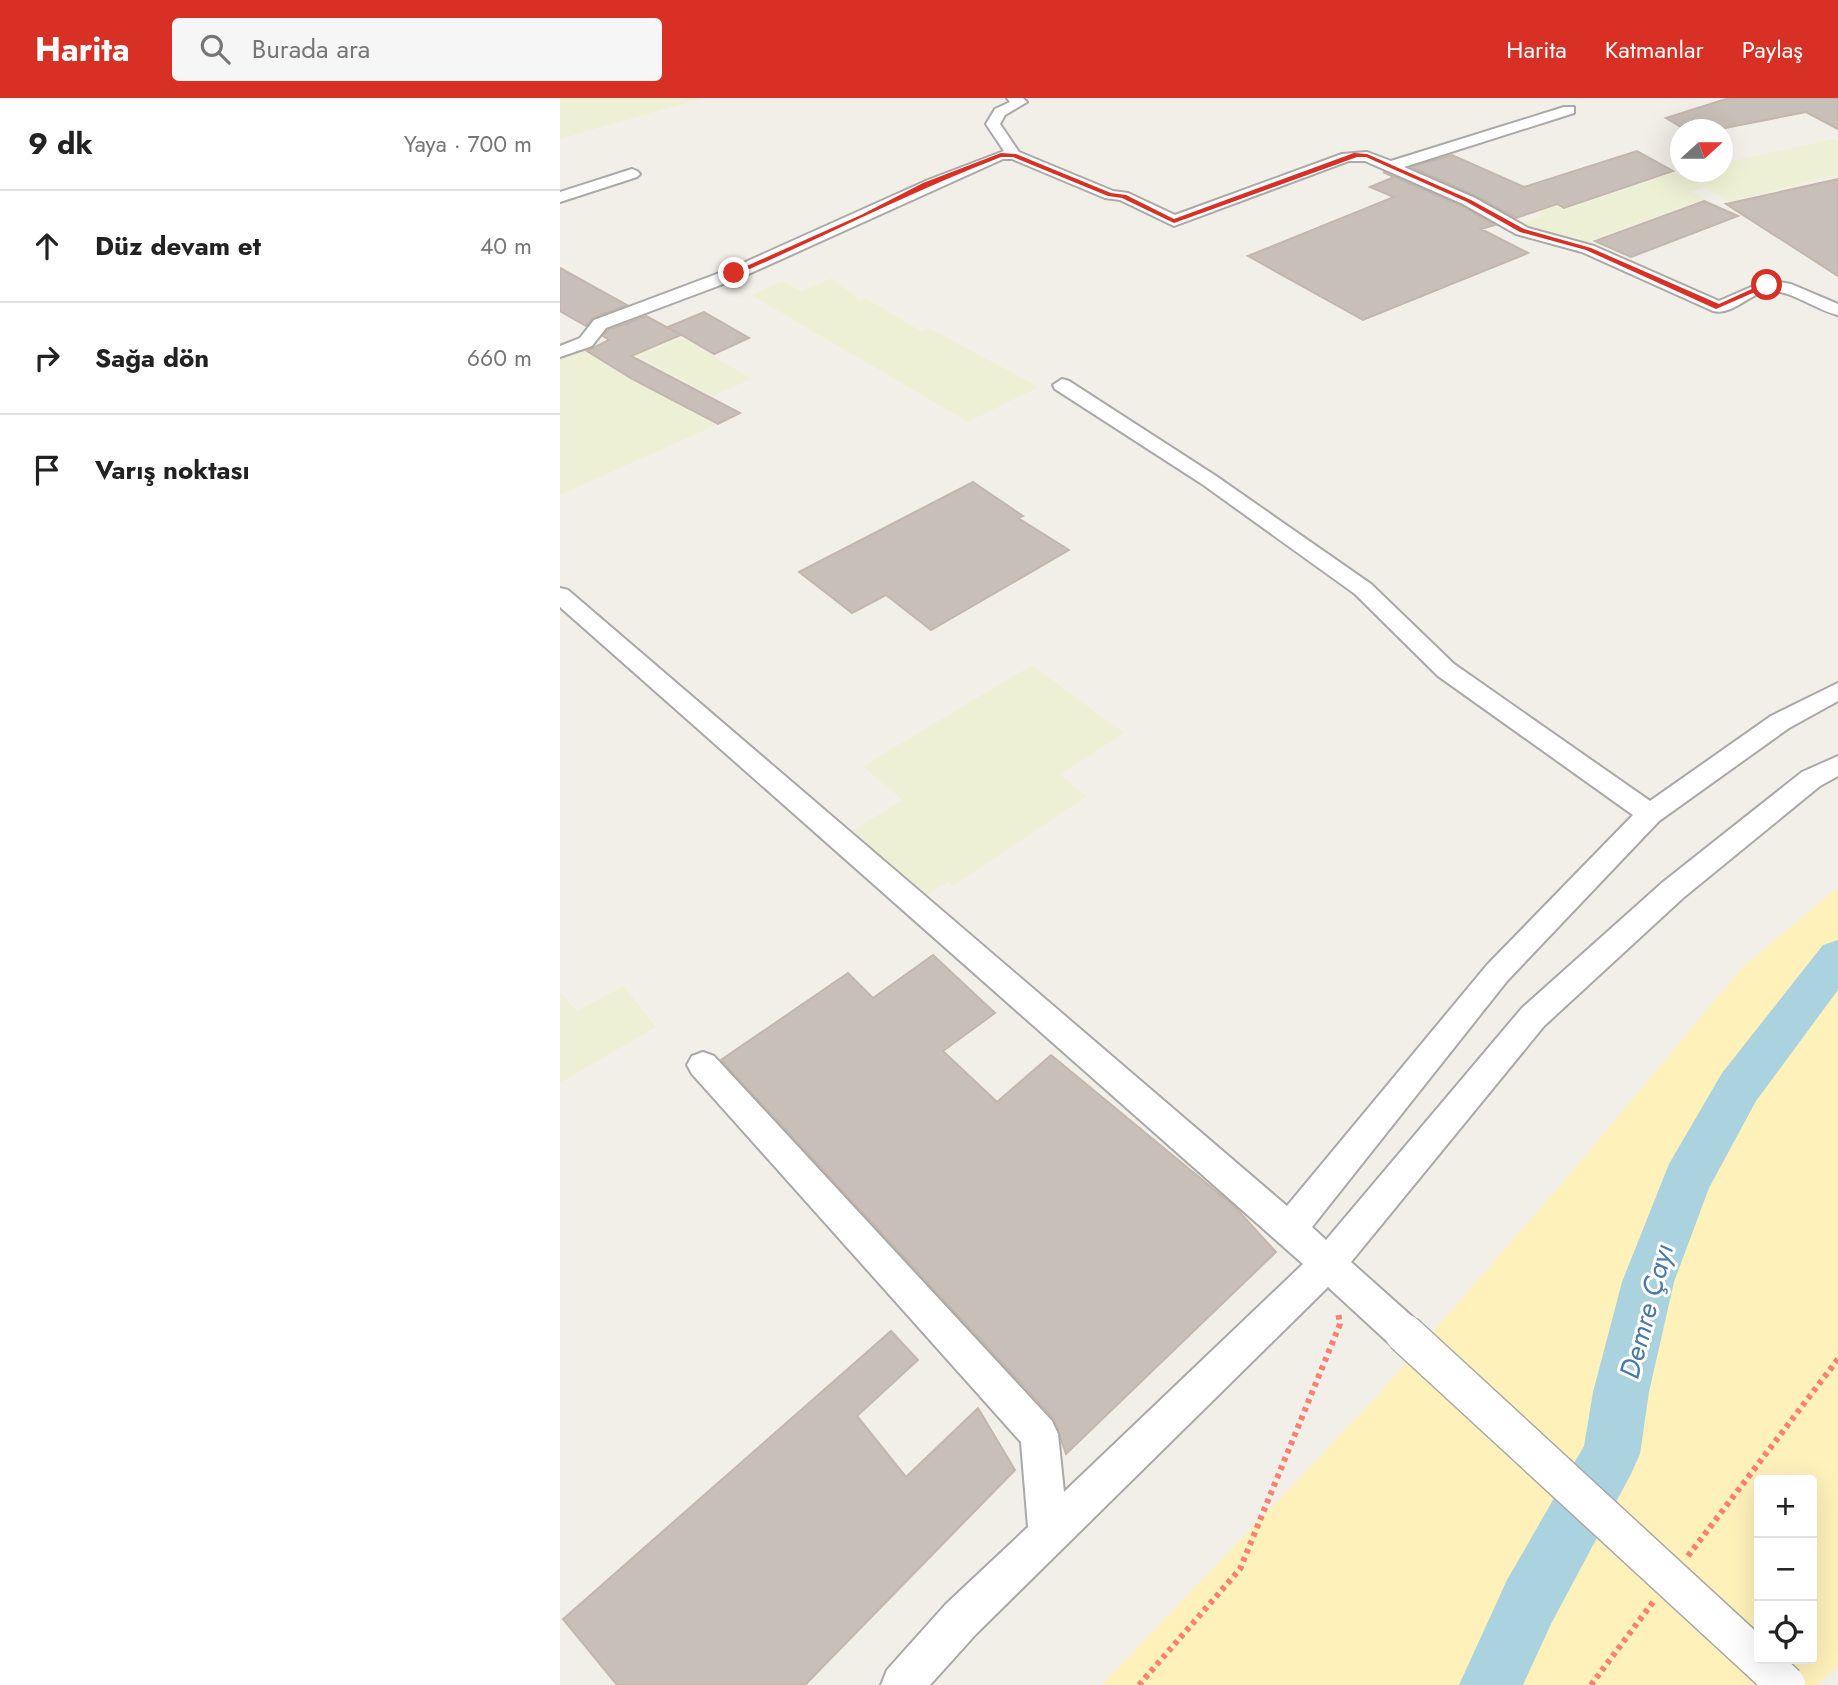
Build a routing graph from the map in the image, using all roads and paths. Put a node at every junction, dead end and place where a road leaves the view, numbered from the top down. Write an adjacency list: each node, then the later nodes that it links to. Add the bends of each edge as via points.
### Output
1 (1014, 98): 3 (street, via 1020,102 1000,112 993,124)
2 (1569, 110): 4 (street)
3 (1014, 155): 4 (street, via 1110,195 1123,196 1174,221 1356,155); 8 (street, via 1001,155 925,185 746,268 600,324 586,342)
4 (1390, 166): 7 (street, via 1469,201 1522,231 1588,249 1719,307 1767,285)
5 (632, 174): 6 (street)
6 (560, 197)
7 (1838, 310)
8 (560, 352)
9 (1062, 385): 13 (street, via 1209,480 1363,589 1446,670)
10 (564, 604): 15 (street)
11 (1838, 691): 13 (street, via 1780,722)
12 (1838, 765): 16 (street, via 1811,779 1673,890 1533,1017)
13 (1650, 814): 15 (street, via 1497,973)
14 (703, 1065): 18 (street, via 1039,1434)
15 (1289, 1229): 16 (street)
16 (1328, 1263): 18 (street); 22 (path, via 1340,1324 1240,1569); 24 (street, bridge)
17 (1838, 1359): 19 (path)
18 (1048, 1534): 21 (street)
19 (1681, 1566)
20 (1657, 1598): 23 (path)
21 (902, 1685)
22 (1139, 1685)
23 (1591, 1685)
24 (1786, 1685)

